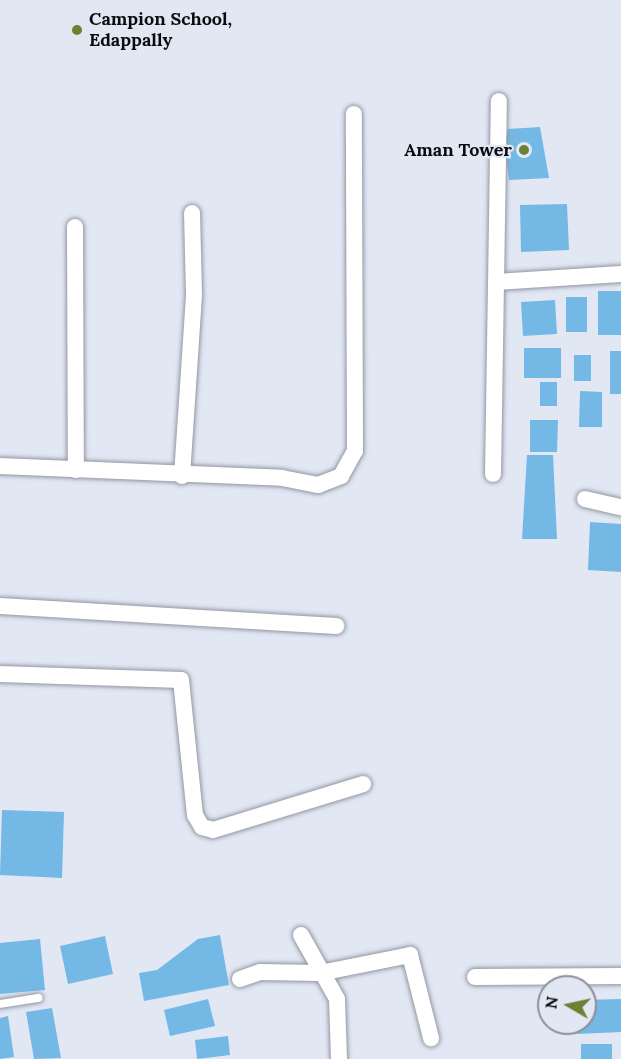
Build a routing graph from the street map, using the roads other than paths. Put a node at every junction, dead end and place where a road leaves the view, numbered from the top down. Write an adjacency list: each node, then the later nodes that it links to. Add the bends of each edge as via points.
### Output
1 (499, 101): 6 (street)
2 (354, 114): 10 (street, via 355,451 341,476 318,485 282,478)
3 (192, 213): 10 (street, via 194,294)
4 (75, 227): 8 (street)
5 (621, 274): 6 (street)
6 (496, 282): 9 (street)
7 (0, 466): 8 (street)
8 (76, 470): 10 (street)
9 (493, 474)
10 (182, 476)
11 (585, 499): 12 (street)
12 (621, 507)
13 (0, 606): 14 (street)
14 (336, 626)
15 (0, 674): 16 (street, via 181,680 195,815 202,827 213,830)
16 (363, 784)
17 (301, 935): 18 (street)
18 (320, 972): 21 (street, via 260,972); 24 (street, via 410,955); 25 (street, via 337,999)
19 (621, 976): 20 (street)
20 (475, 978)
21 (240, 979)
22 (39, 998): 23 (lane)
23 (0, 1004)
24 (431, 1038)
25 (339, 1059)

